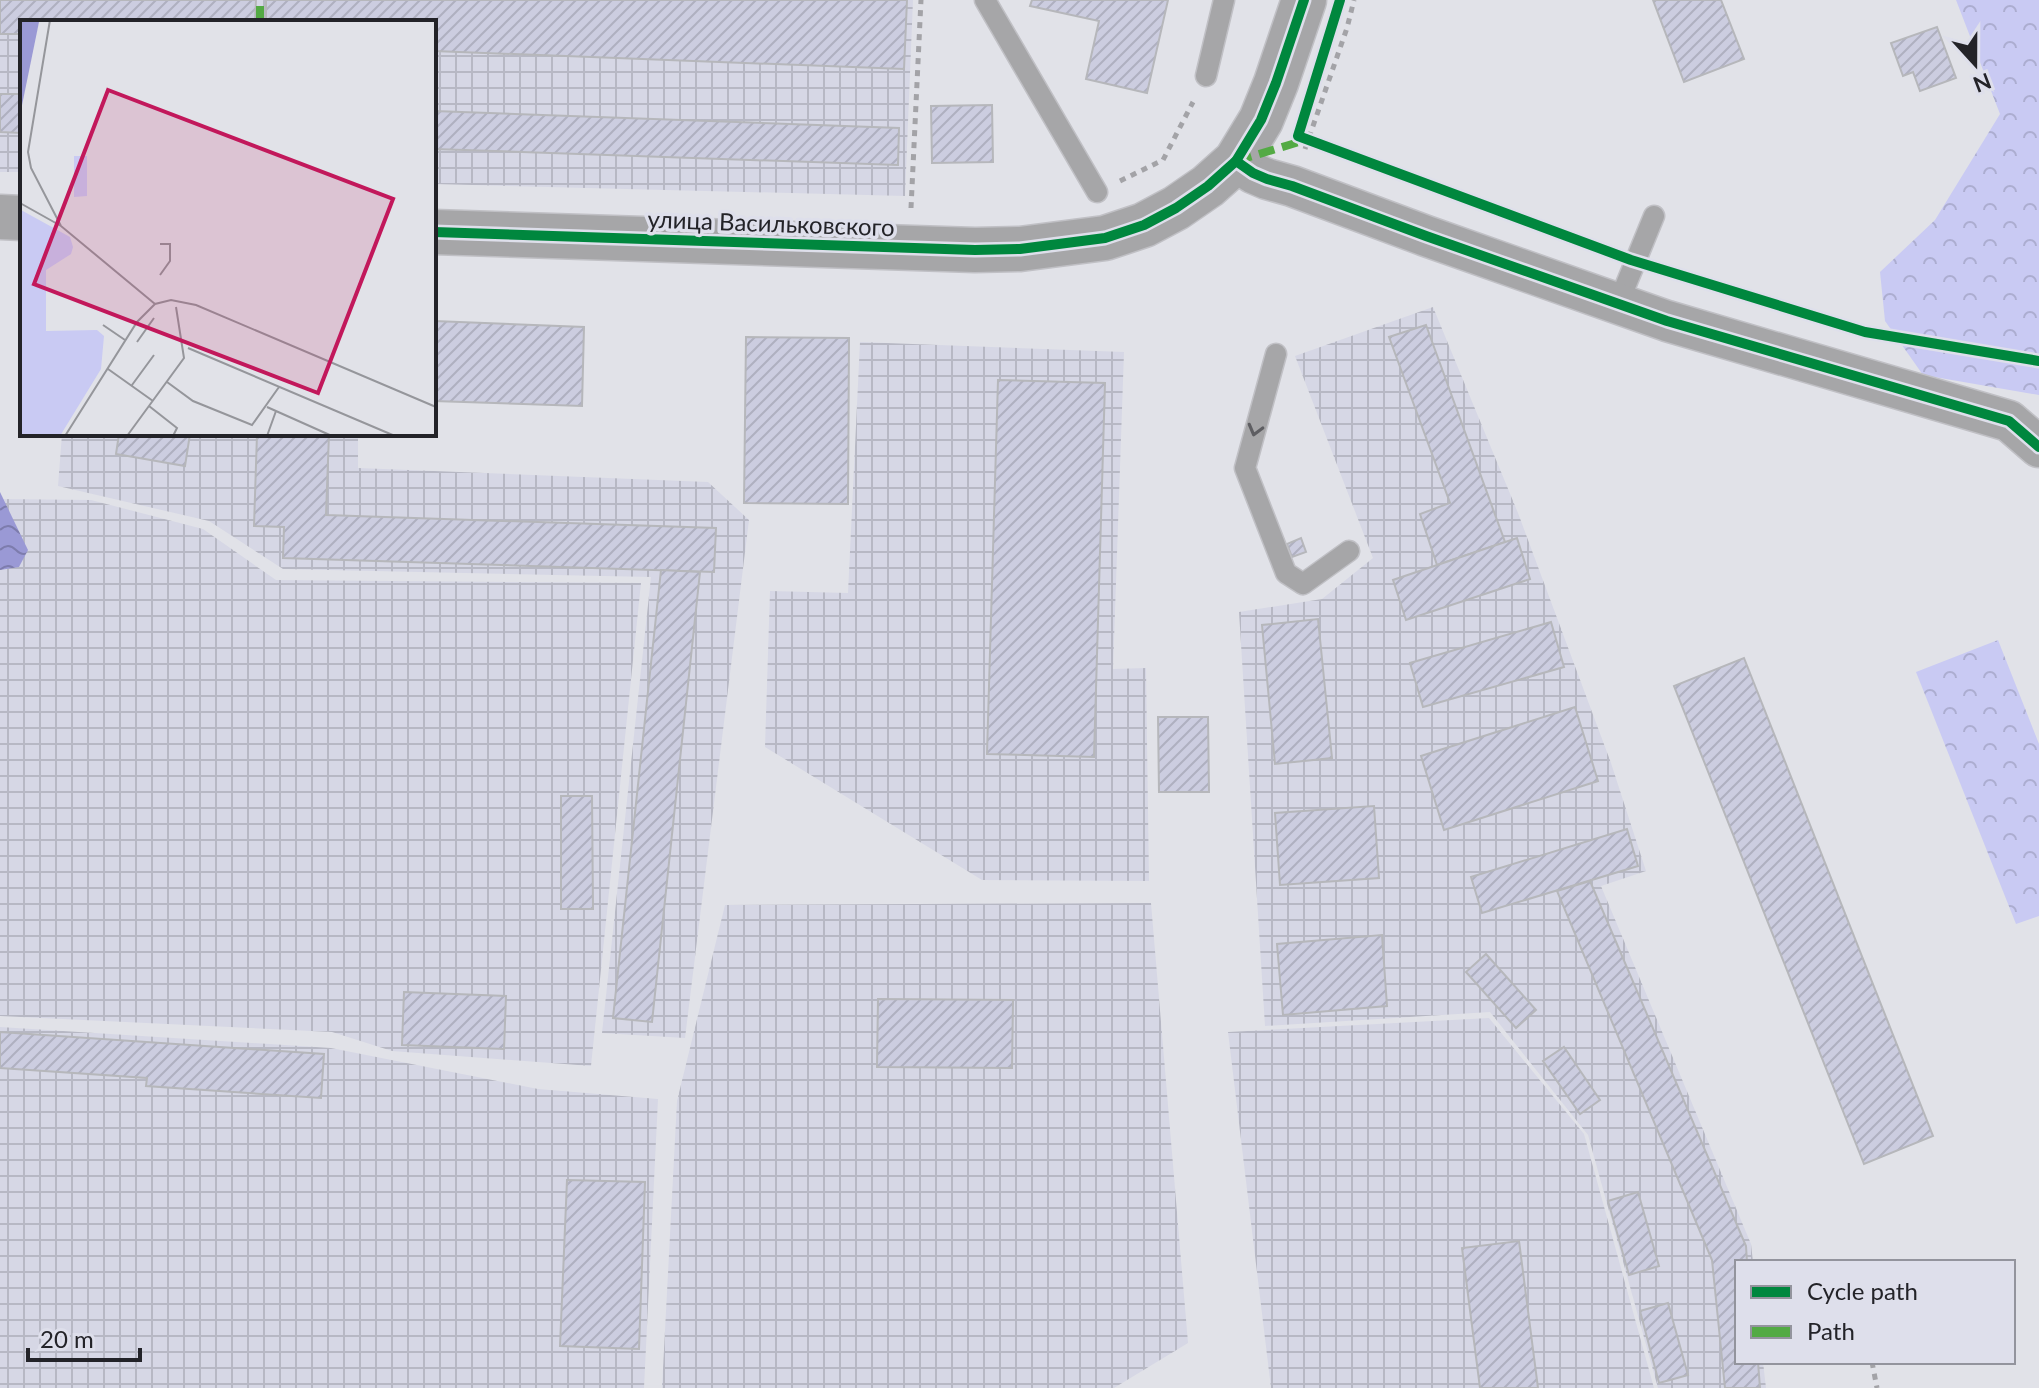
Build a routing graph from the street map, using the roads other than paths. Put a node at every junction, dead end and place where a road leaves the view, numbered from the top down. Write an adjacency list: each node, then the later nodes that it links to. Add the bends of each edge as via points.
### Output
1 (985, 0): 6 (lane)
2 (1224, 0): 4 (lane)
3 (1304, 0): 5 (street, улица Васильковского, via 1261,120)
4 (1206, 76)
5 (1236, 161): 10 (street, улица Васильковского, via 1208,186 1144,225 1105,238 998,251); 11 (street, via 1267,179)
6 (1097, 192)
7 (1654, 216): 11 (lane)
8 (0, 217): 9 (street)
9 (20, 218)
10 (436, 232)
11 (1618, 304): 13 (street)
12 (1276, 354): 15 (lane, one-way to 15, via 1245,468 1286,573 1303,584)
13 (2024, 425): 14 (street)
14 (2039, 447)
15 (1349, 551)

